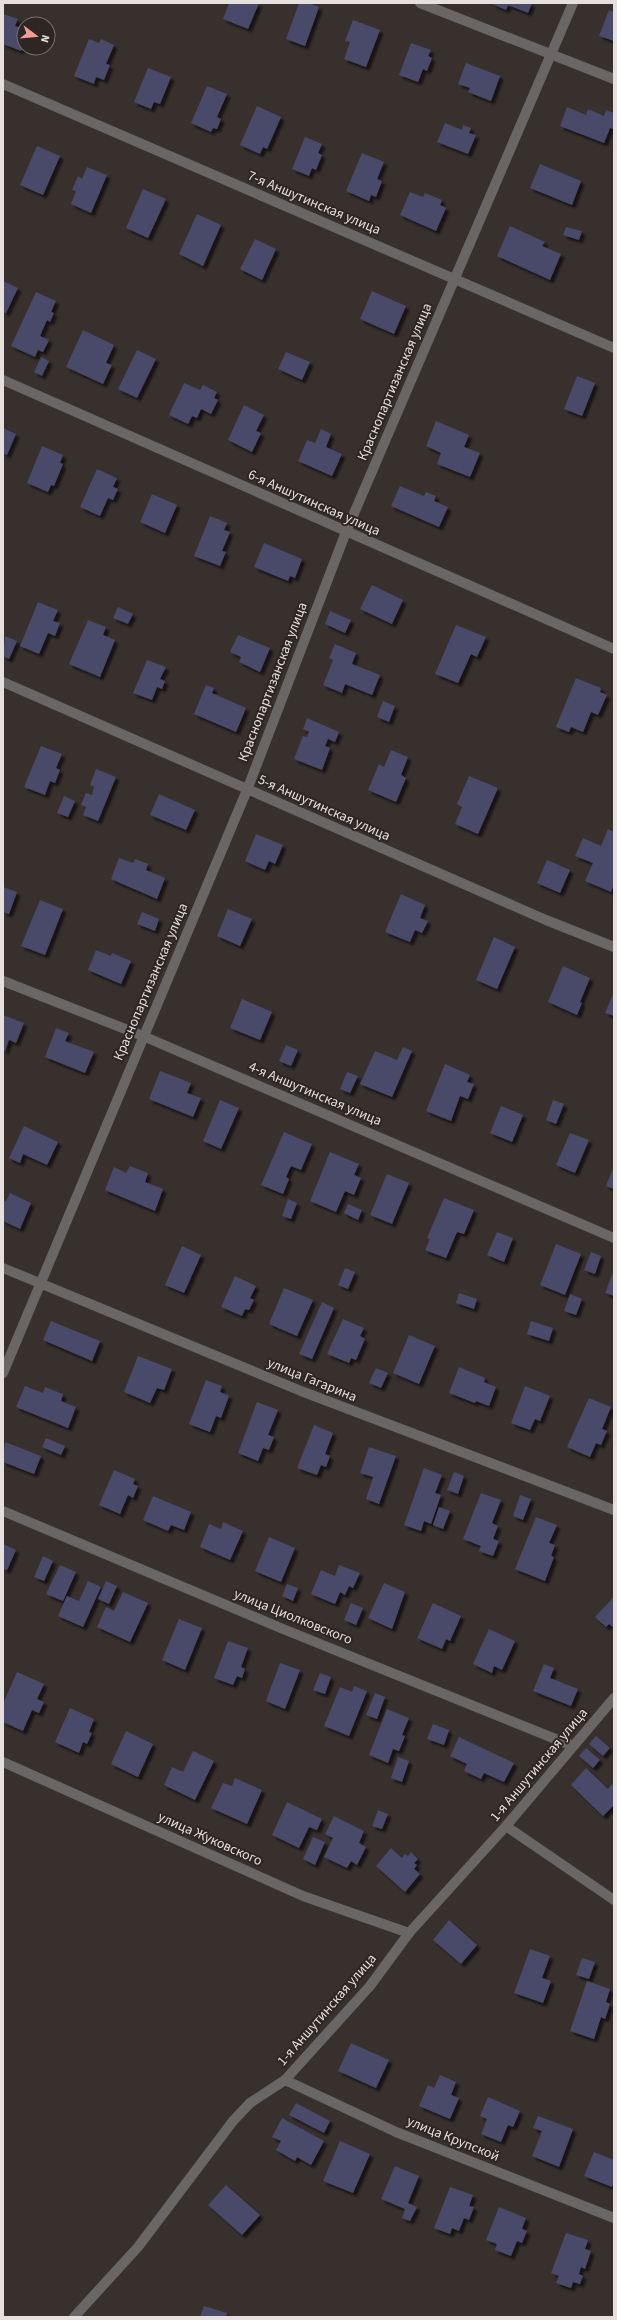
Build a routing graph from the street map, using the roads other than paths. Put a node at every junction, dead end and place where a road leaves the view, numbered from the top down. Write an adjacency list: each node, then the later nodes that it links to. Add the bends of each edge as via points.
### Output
1 (420, 3): 3 (street)
2 (573, 3): 3 (street, Краснопартизанская улица)
3 (552, 54): 4 (street); 6 (street, Краснопартизанская улица)
4 (614, 80)
5 (3, 84): 6 (street, 7-я Аншутинская улица)
6 (455, 279): 7 (street, 7-я Аншутинская улица); 9 (street, Краснопартизанская улица)
7 (614, 348)
8 (3, 380): 9 (street, 6-я Аншутинская улица)
9 (346, 532): 10 (street, 6-я Аншутинская улица); 12 (street, Краснопартизанская улица)
10 (614, 649)
11 (3, 682): 12 (street, 5-я Аншутинская улица)
12 (247, 790): 13 (street, 5-я Аншутинская улица); 15 (street, Краснопартизанская улица)
13 (614, 947)
14 (3, 981): 15 (street, 4-я Аншутинская улица)
15 (144, 1036): 16 (street, 4-я Аншутинская улица); 18 (street, Краснопартизанская улица)
16 (614, 1238)
17 (3, 1268): 18 (street, улица Гагарина)
18 (40, 1284): 19 (street, Краснопартизанская улица); 20 (street, улица Гагарина, via 301,1391)
19 (3, 1373)
20 (614, 1510)
21 (3, 1511): 23 (street, улица Циолковского, via 283,1629)
22 (614, 1698): 23 (street, 1-я Аншутинская улица)
23 (572, 1746): 25 (street, 1-я Аншутинская улица)
24 (3, 1762): 27 (street, улица Жуковского, via 302,1896)
25 (506, 1826): 26 (street); 27 (street, 1-я Аншутинская улица)
26 (614, 1900)
27 (409, 1933): 28 (street, 1-я Аншутинская улица, via 370,1986)
28 (285, 2080): 29 (street, улица Крупской, via 396,2132); 30 (street, 1-я Аншутинская улица, via 250,2103 233,2121 138,2247)
29 (614, 2218)
30 (74, 2317)

